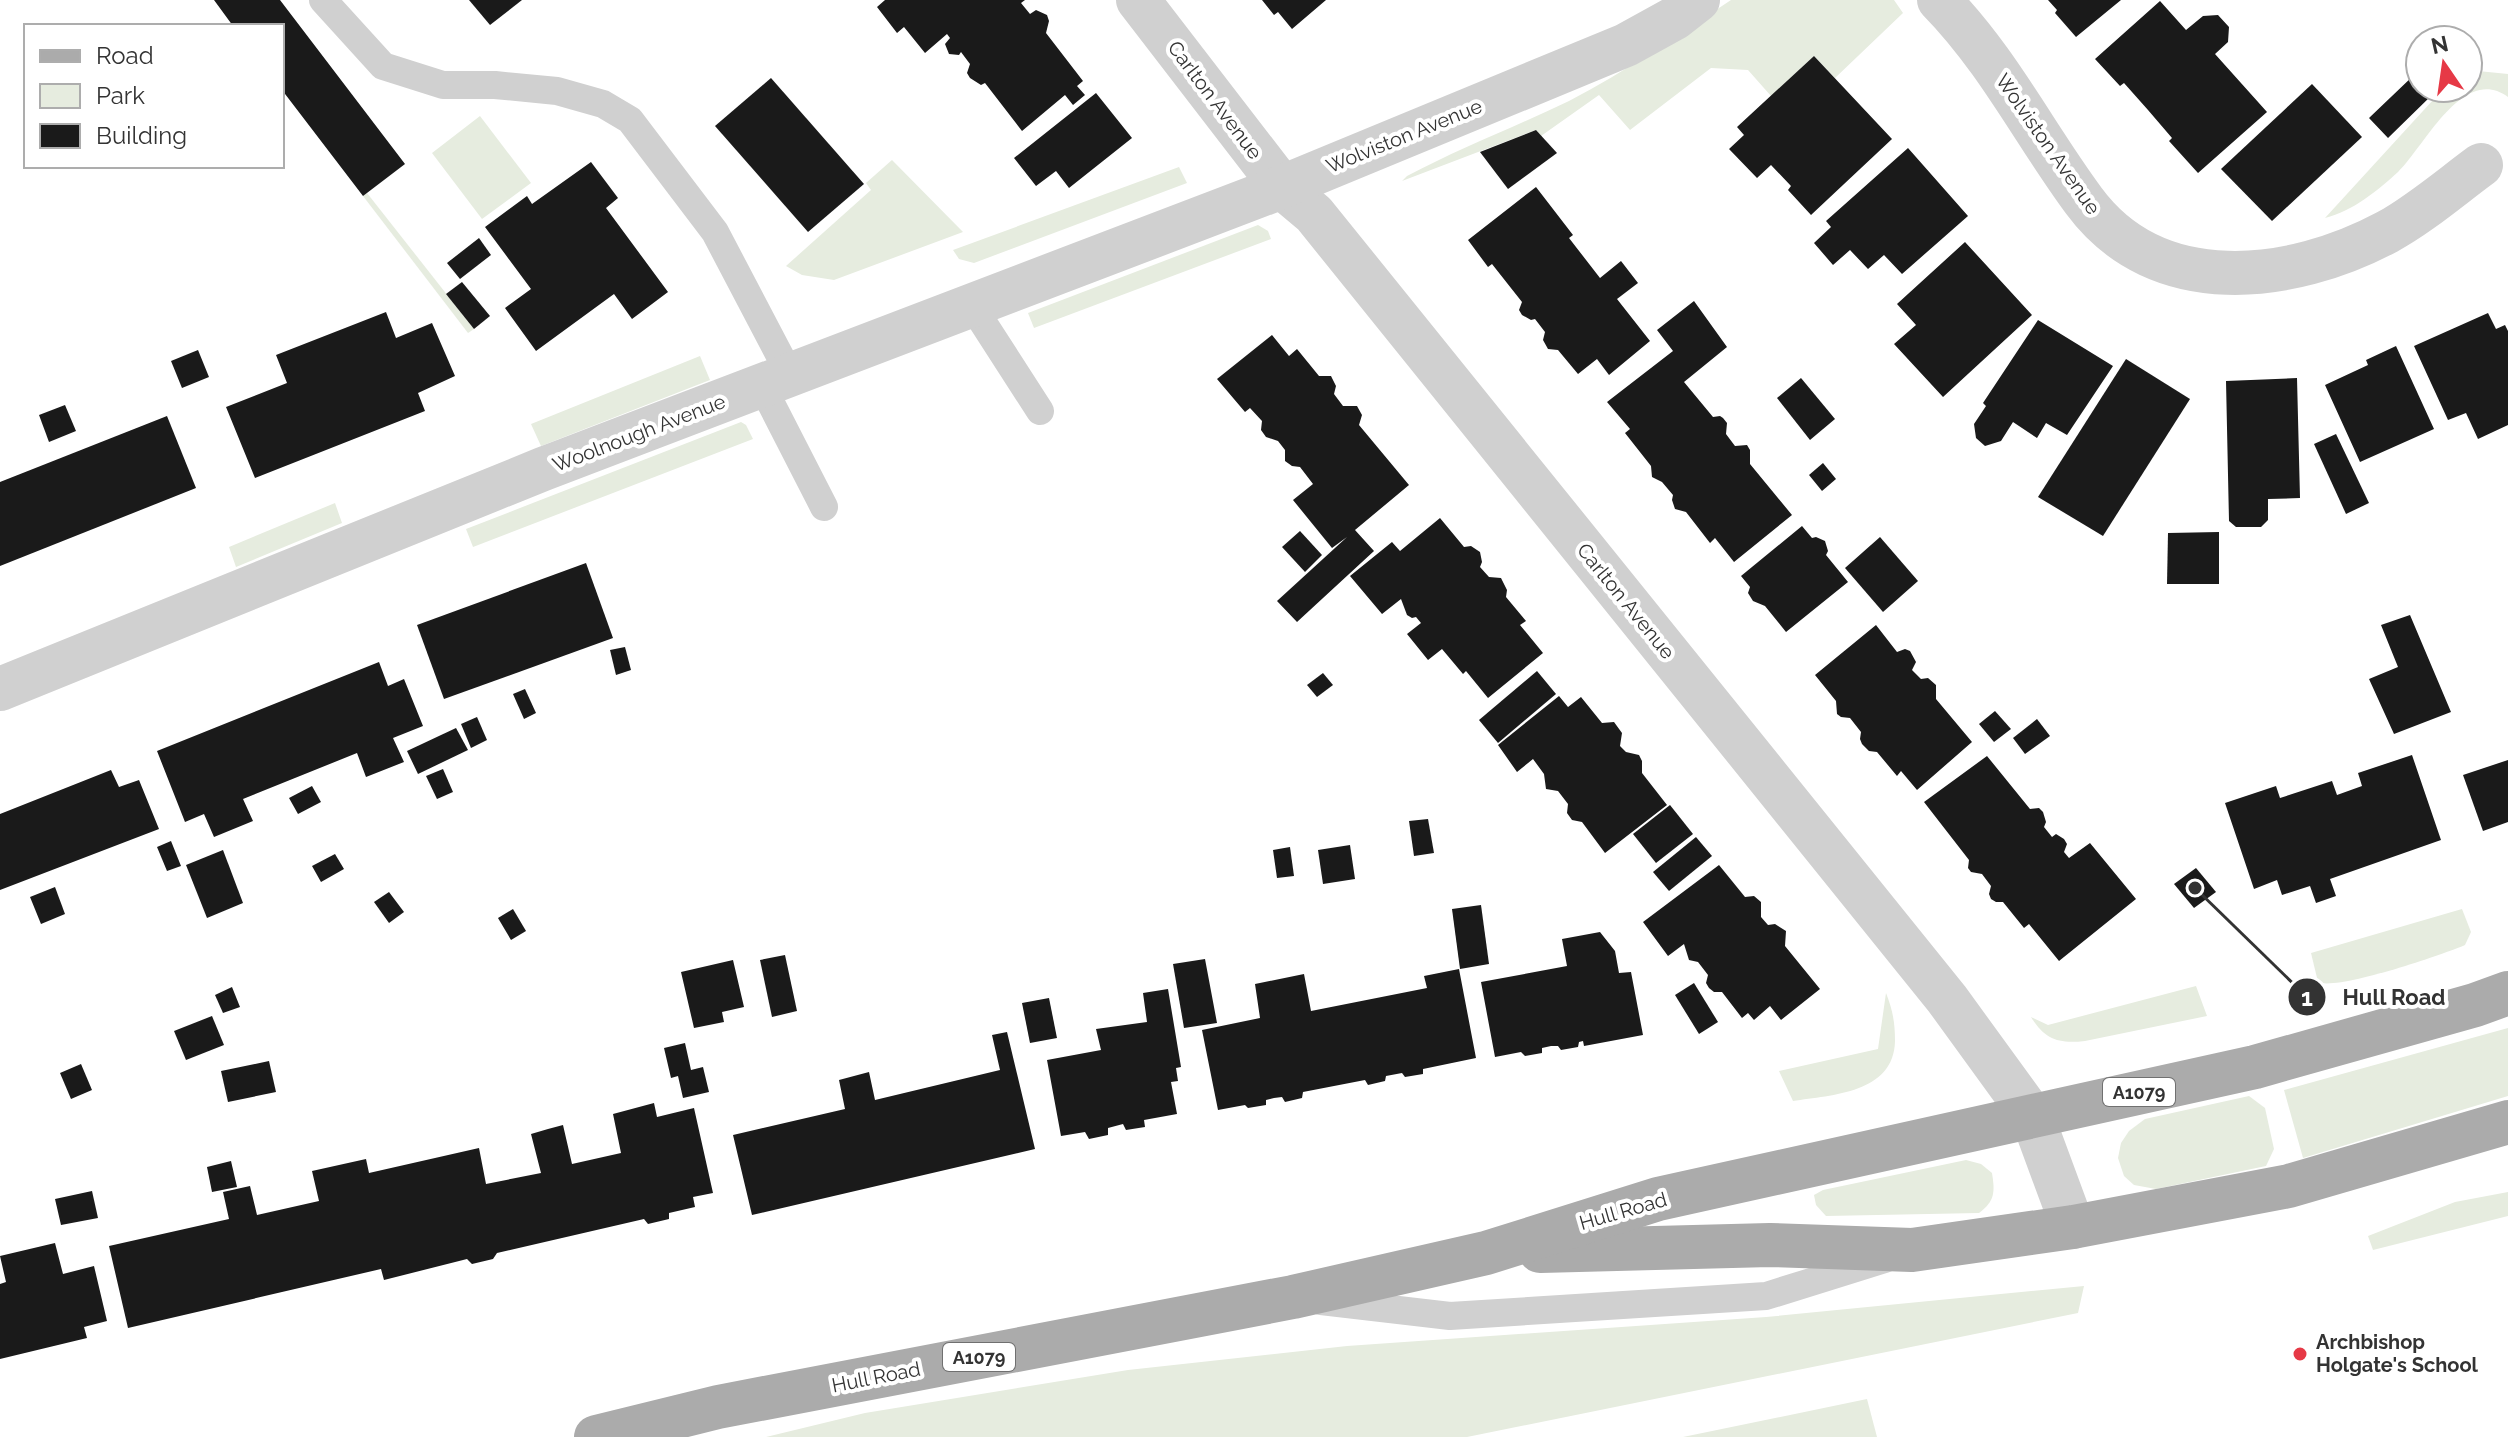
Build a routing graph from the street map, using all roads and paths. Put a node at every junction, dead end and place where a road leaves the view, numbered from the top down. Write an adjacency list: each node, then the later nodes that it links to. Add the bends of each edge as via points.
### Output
1 (323, 0): 8 (lane, via 383,66 443,85 557,91 603,104 630,120 715,232)
2 (1138, 0): 6 (street, Carlton Avenue)
3 (1698, 0): 6 (street, Wolviston Avenue, via 1626,45)
4 (1939, 0): 5 (street, Wolviston Avenue, via 1965,26 2086,204 2127,244 2179,268 2247,275 2295,268 2348,250 2390,231)
5 (2481, 165)
6 (1282, 187): 7 (street, Woolnough Avenue); 13 (street, Carlton Avenue, via 1314,214 1938,986)
7 (971, 304): 8 (street, Woolnough Avenue); 9 (lane)
8 (776, 381): 10 (lane); 11 (street, Woolnough Avenue, via 543,469)
9 (1040, 411)
10 (824, 507)
11 (0, 689)
12 (2508, 993): 13 (main road, Hull Road / A1079, via 2255,1067)
13 (2032, 1116): 15 (street, Carlton Avenue); 17 (main road, Hull Road / A1079, via 1658,1199)
14 (2508, 1122): 15 (main road, Hull Road / A1079, via 2289,1186)
15 (2073, 1227): 16 (main road, Hull Road / A1079)
16 (1912, 1250): 17 (main road, Hull Road / A1079, via 1770,1245); 18 (lane, via 1766,1296 1450,1316)
17 (1486, 1253): 18 (main road, Hull Road / A1079)
18 (1293, 1297): 19 (main road, Hull Road / A1079, via 718,1407)
19 (596, 1437)

